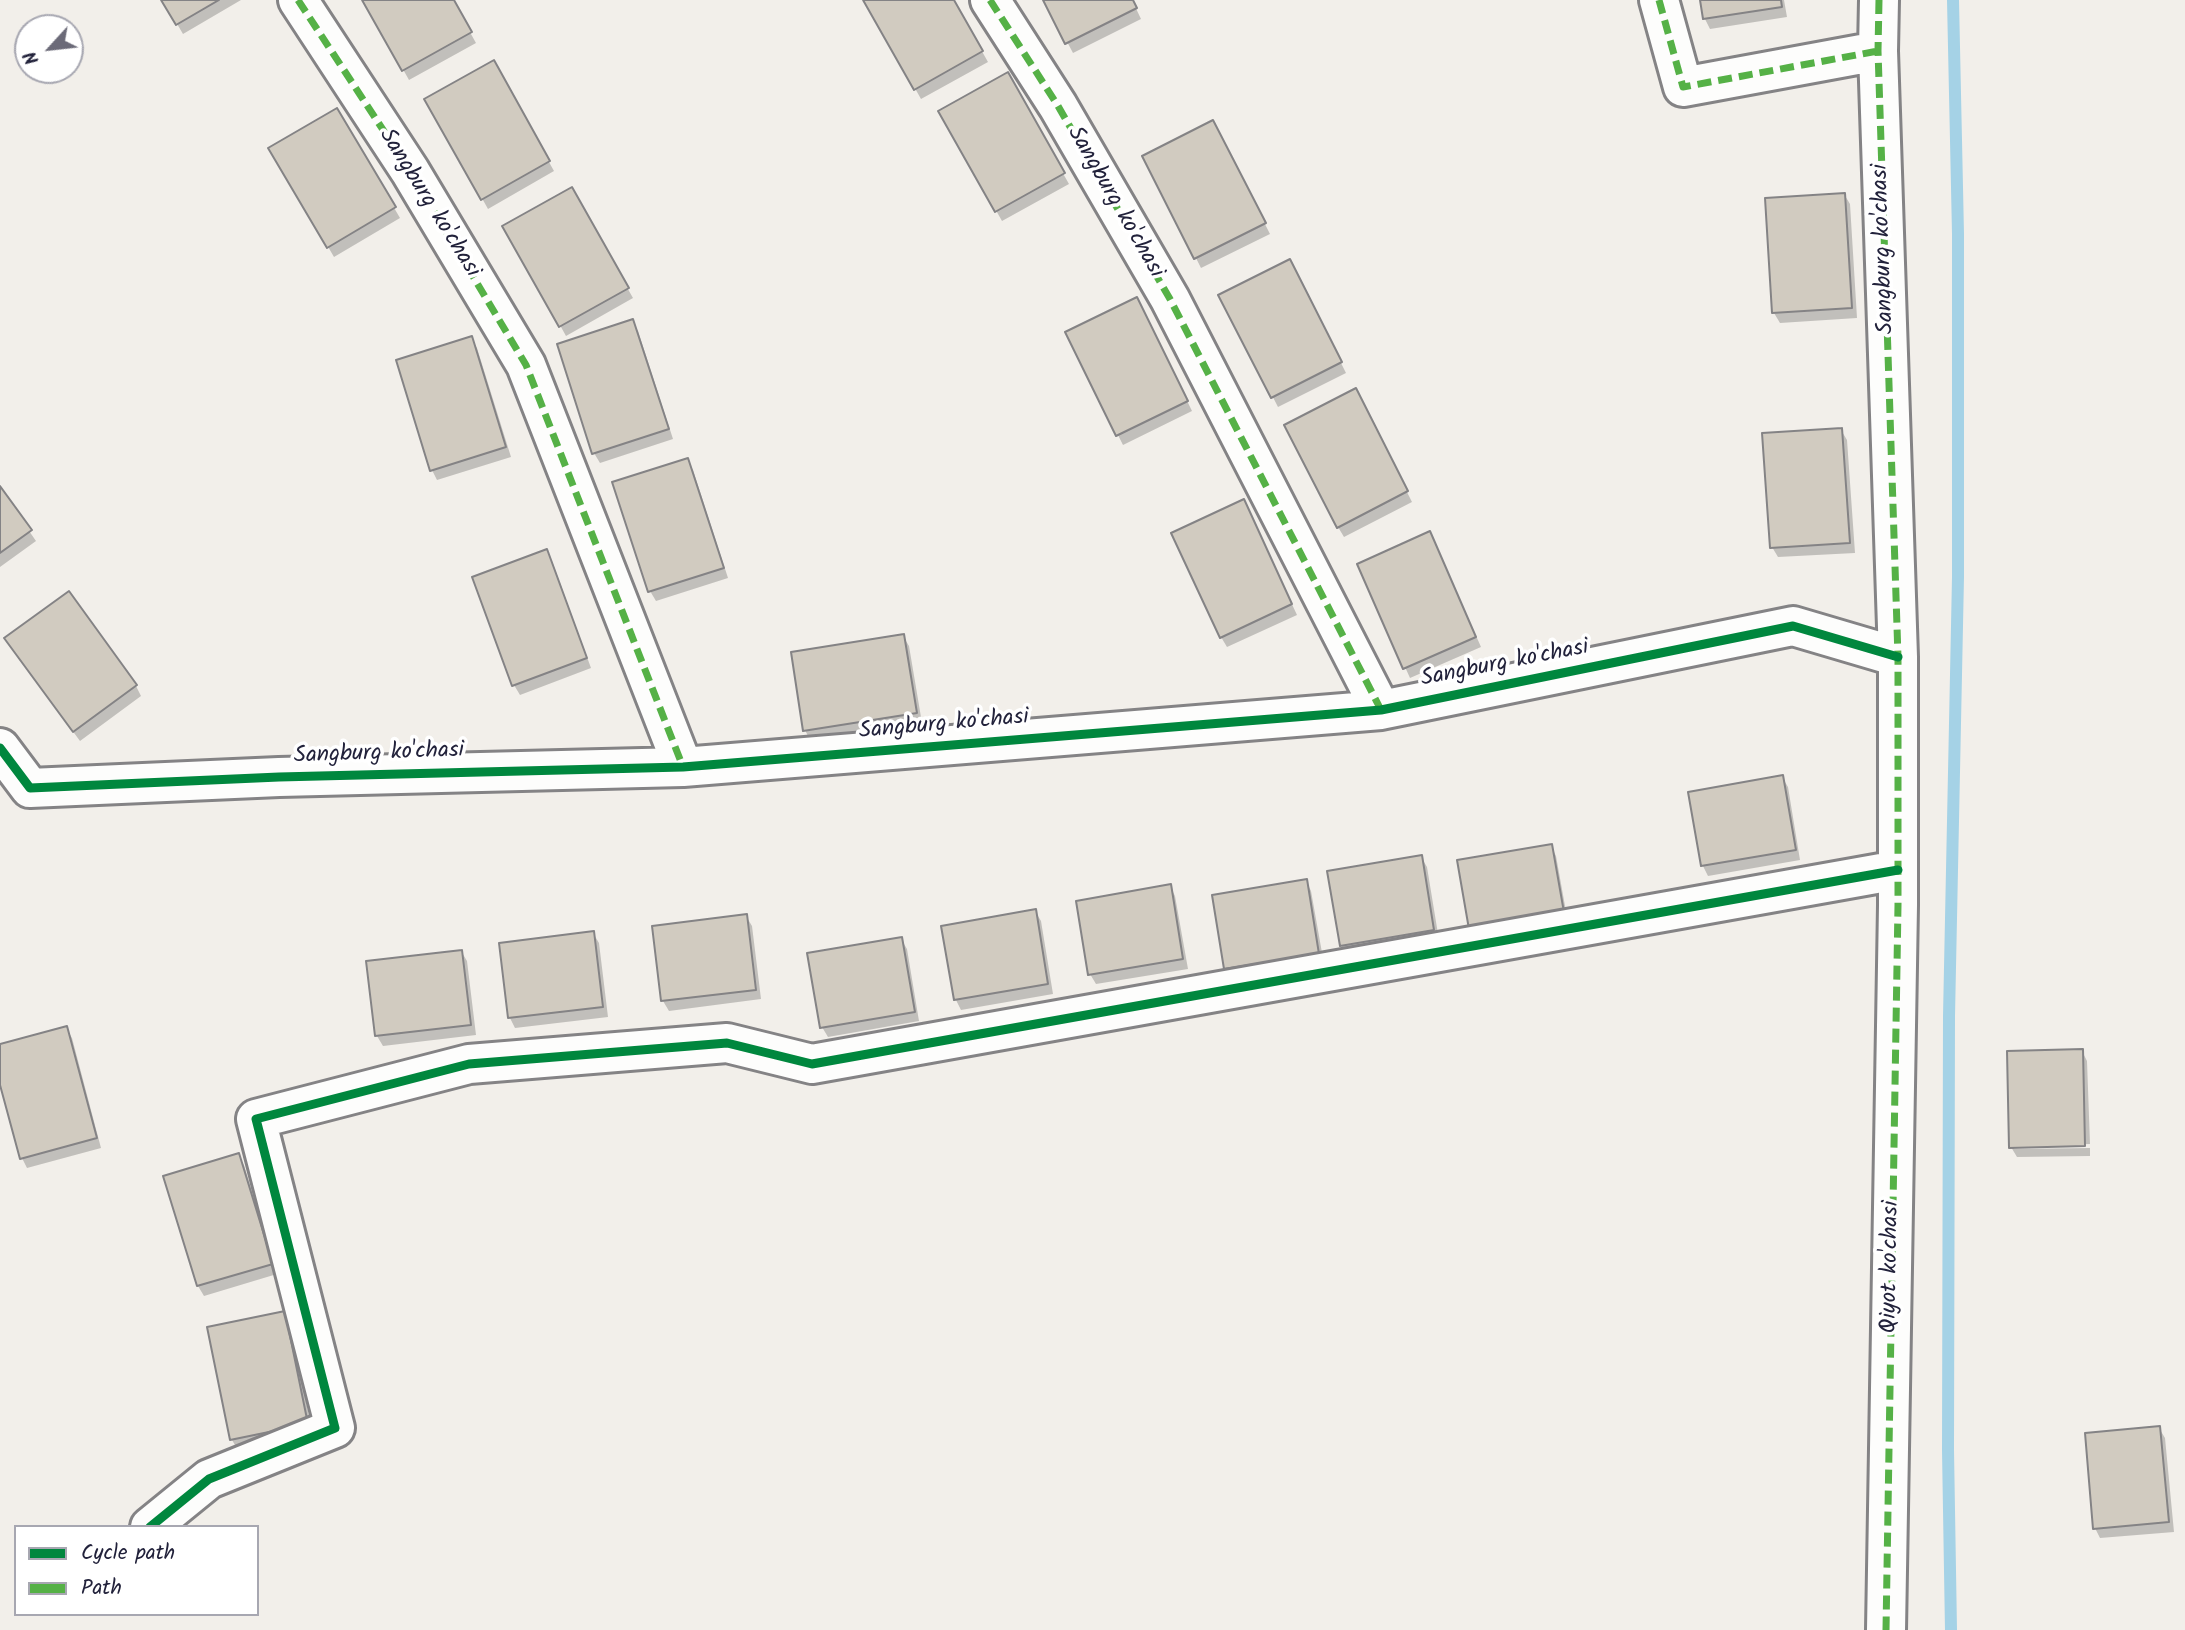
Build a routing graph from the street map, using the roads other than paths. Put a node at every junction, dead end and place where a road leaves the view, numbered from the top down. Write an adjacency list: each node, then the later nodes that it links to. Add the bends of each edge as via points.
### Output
1 (298, 0): 9 (street, Sangburg ko'chasi, via 410,171 526,365)
2 (990, 0): 7 (street, Sangburg ko'chasi, via 1058,106 1170,299)
3 (1659, 0): 5 (street, via 1683,87)
4 (1879, 0): 5 (street, Sangburg ko'chasi)
5 (1878, 51): 6 (street, Sangburg ko'chasi)
6 (1898, 657): 7 (street, Sangburg ko'chasi, via 1793,626); 10 (street, Sangburg ko'chasi)
7 (1381, 710): 9 (street, Sangburg ko'chasi)
8 (0, 748): 9 (street, Sangburg ko'chasi, via 30,788)
9 (683, 766)
10 (1898, 888): 11 (street, via 812,1064 727,1043 469,1064 256,1119 335,1427 209,1479); 12 (street, Qiyot ko'chasi)
11 (152, 1525)
12 (1886, 1630)

